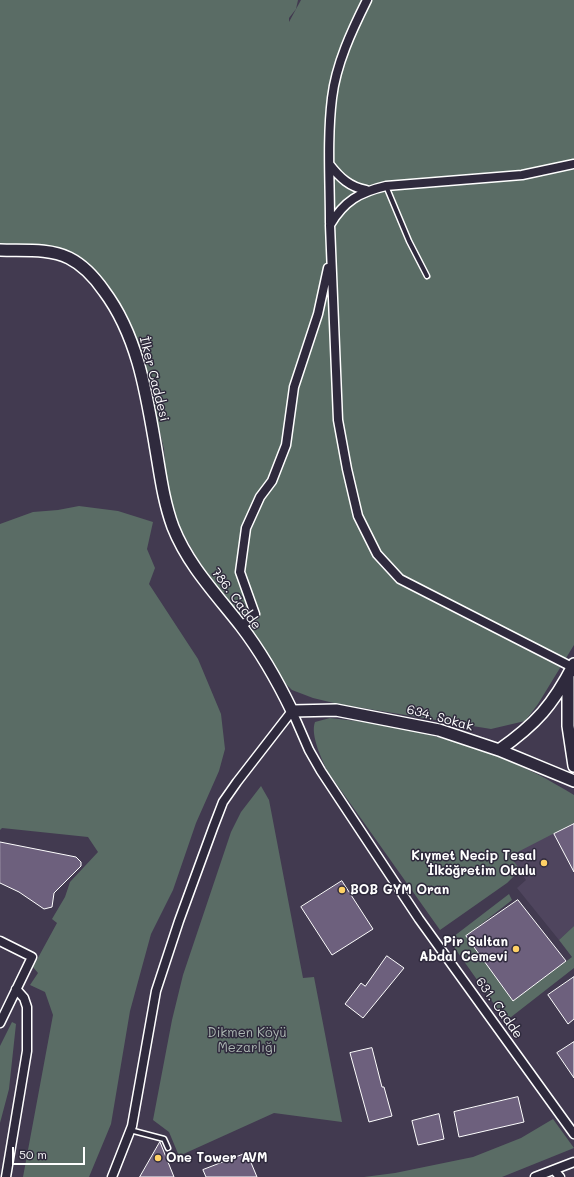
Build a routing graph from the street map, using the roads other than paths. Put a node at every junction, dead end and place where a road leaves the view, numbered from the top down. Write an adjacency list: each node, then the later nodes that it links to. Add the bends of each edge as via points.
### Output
1 (367, 0): 3 (street, via 341,63 332,96)
2 (574, 164): 4 (street, via 522,175)
3 (330, 165): 5 (street, via 343,180 358,189); 6 (street)
4 (386, 186): 5 (street); 8 (lane)
5 (366, 190): 6 (street, via 338,211)
6 (330, 224): 10 (street, via 327,276 314,327 294,387 286,445 272,480 260,497 246,528 240,572 255,614); 11 (street, via 338,420 358,516 377,554 400,579)
7 (0, 250): 9 (main road, İlker Caddesi, via 38,251 68,258 90,274 109,298 126,327 138,364)
8 (427, 276)
9 (165, 501): 10 (main road, 786. Cadde, via 173,527 191,561)
10 (241, 627): 12 (main road, 786. Cadde, via 276,681)
11 (571, 669): 13 (main road, via 553,701 537,720); 14 (main road, via 567,713)
12 (292, 712): 13 (main road, 634. Sokak, via 336,710 439,730); 19 (street, via 233,786 213,828 156,991); 20 (street, 631. Cadde, via 321,771 419,919)
13 (498, 750): 15 (main road, 634. Sokak)
14 (574, 766)
15 (574, 781)
16 (0, 941): 17 (street, via 32,957)
17 (16, 988): 18 (street); 24 (street, via 27,1007 27,1051)
18 (0, 1023)
19 (130, 1130): 21 (lane, via 164,1139); 25 (street)
20 (574, 1134)
21 (168, 1148)
22 (574, 1162): 23 (street)
23 (554, 1170): 26 (street); 27 (street)
24 (6, 1177)
25 (112, 1177)
26 (535, 1177)
27 (560, 1177)

